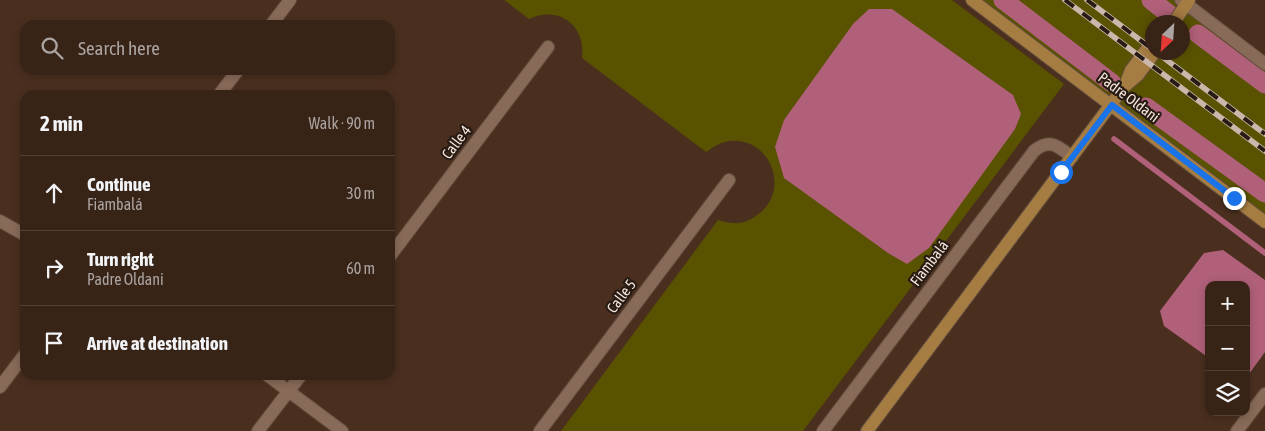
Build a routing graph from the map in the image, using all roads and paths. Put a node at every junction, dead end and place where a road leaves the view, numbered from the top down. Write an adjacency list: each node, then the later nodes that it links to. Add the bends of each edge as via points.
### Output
1 (290, 0): 5 (street)
2 (972, 0): 13 (street, Padre Oldani)
3 (1185, 1): 4 (street); 9 (street)
4 (1177, 15)
5 (275, 20)
6 (548, 47): 19 (street, Calle 4)
7 (1145, 51): 11 (street, via 1131,70)
8 (1149, 60): 11 (street)
9 (1265, 64)
10 (234, 75): 12 (street)
11 (1124, 87): 13 (street)
12 (223, 90)
13 (1112, 105): 14 (street); 17 (street, Padre Oldani)
14 (1072, 157): 29 (street, Fiambalá, via 1052,144 1042,144 1034,151); 30 (street)
15 (728, 180): 28 (street, Calle 5)
16 (0, 221): 18 (street)
17 (1265, 222)
18 (20, 232)
19 (395, 249)
20 (20, 361): 23 (street)
21 (274, 380): 24 (street)
22 (297, 380): 24 (street)
23 (0, 387)
24 (288, 391): 26 (street); 27 (street)
25 (1265, 394): 31 (street)
26 (258, 431)
27 (342, 431)
28 (540, 431)
29 (823, 431)
30 (866, 431)
31 (1237, 431)

